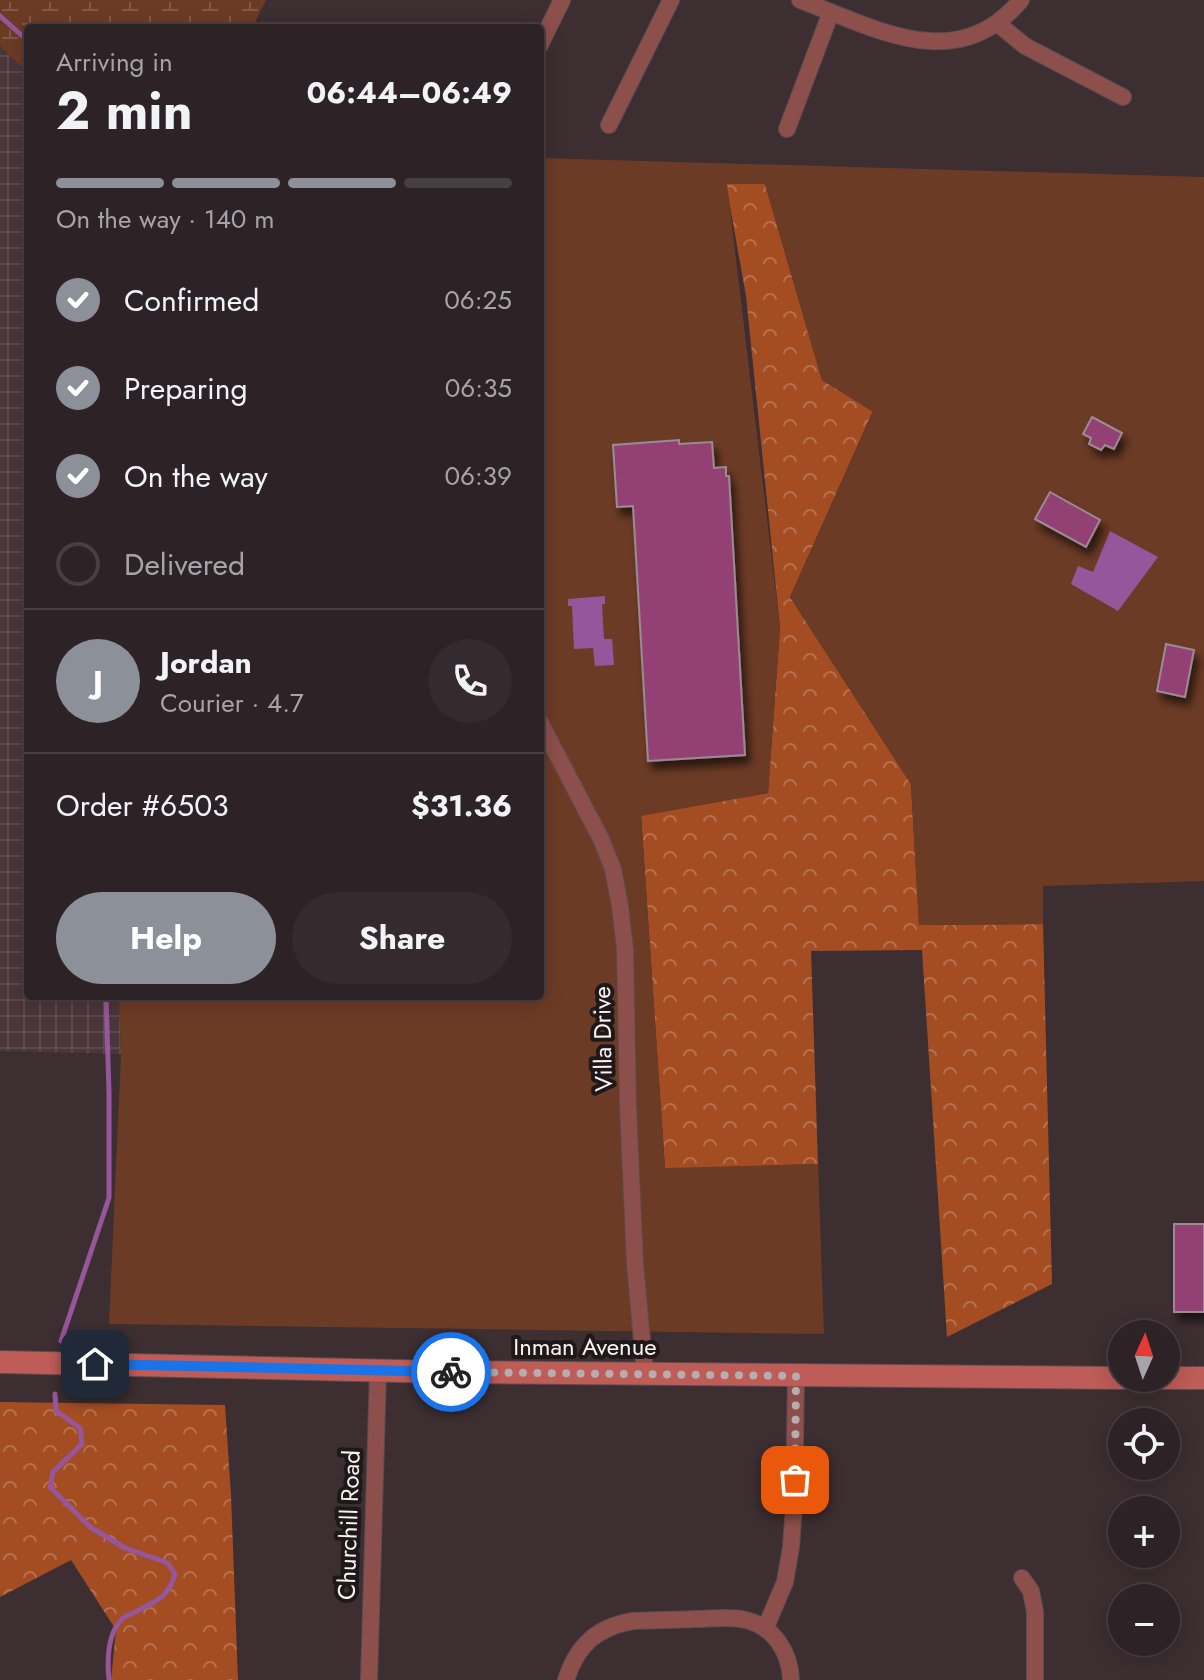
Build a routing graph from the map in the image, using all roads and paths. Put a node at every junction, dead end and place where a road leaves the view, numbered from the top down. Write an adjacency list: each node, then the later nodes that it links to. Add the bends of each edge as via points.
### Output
1 (562, 0): 7 (street)
2 (671, 0): 9 (street)
3 (800, 0): 5 (street)
4 (1021, 0): 6 (street)
5 (831, 12): 6 (street, via 925,42 949,42); 10 (street)
6 (997, 23): 8 (street, via 1025,46)
7 (544, 37)
8 (1123, 97)
9 (609, 125)
10 (787, 129)
11 (544, 730): 14 (street, Villa Drive, via 601,839 620,906 635,1264)
12 (0, 1362): 13 (main road, Inman Avenue)
13 (378, 1371): 14 (main road, Inman Avenue); 21 (street, Churchill Road)
14 (645, 1373): 15 (main road, Inman Avenue)
15 (796, 1376): 16 (main road, Inman Avenue); 20 (street, via 791,1547 785,1582)
16 (1108, 1378)
17 (1180, 1378): 18 (main road)
18 (1204, 1378)
19 (1022, 1578): 24 (street, via 1035,1612)
20 (765, 1629): 22 (street, via 732,1618 617,1624 590,1639); 23 (street, via 780,1643)
21 (369, 1680)
22 (566, 1680)
23 (791, 1680)
24 (1035, 1680)

